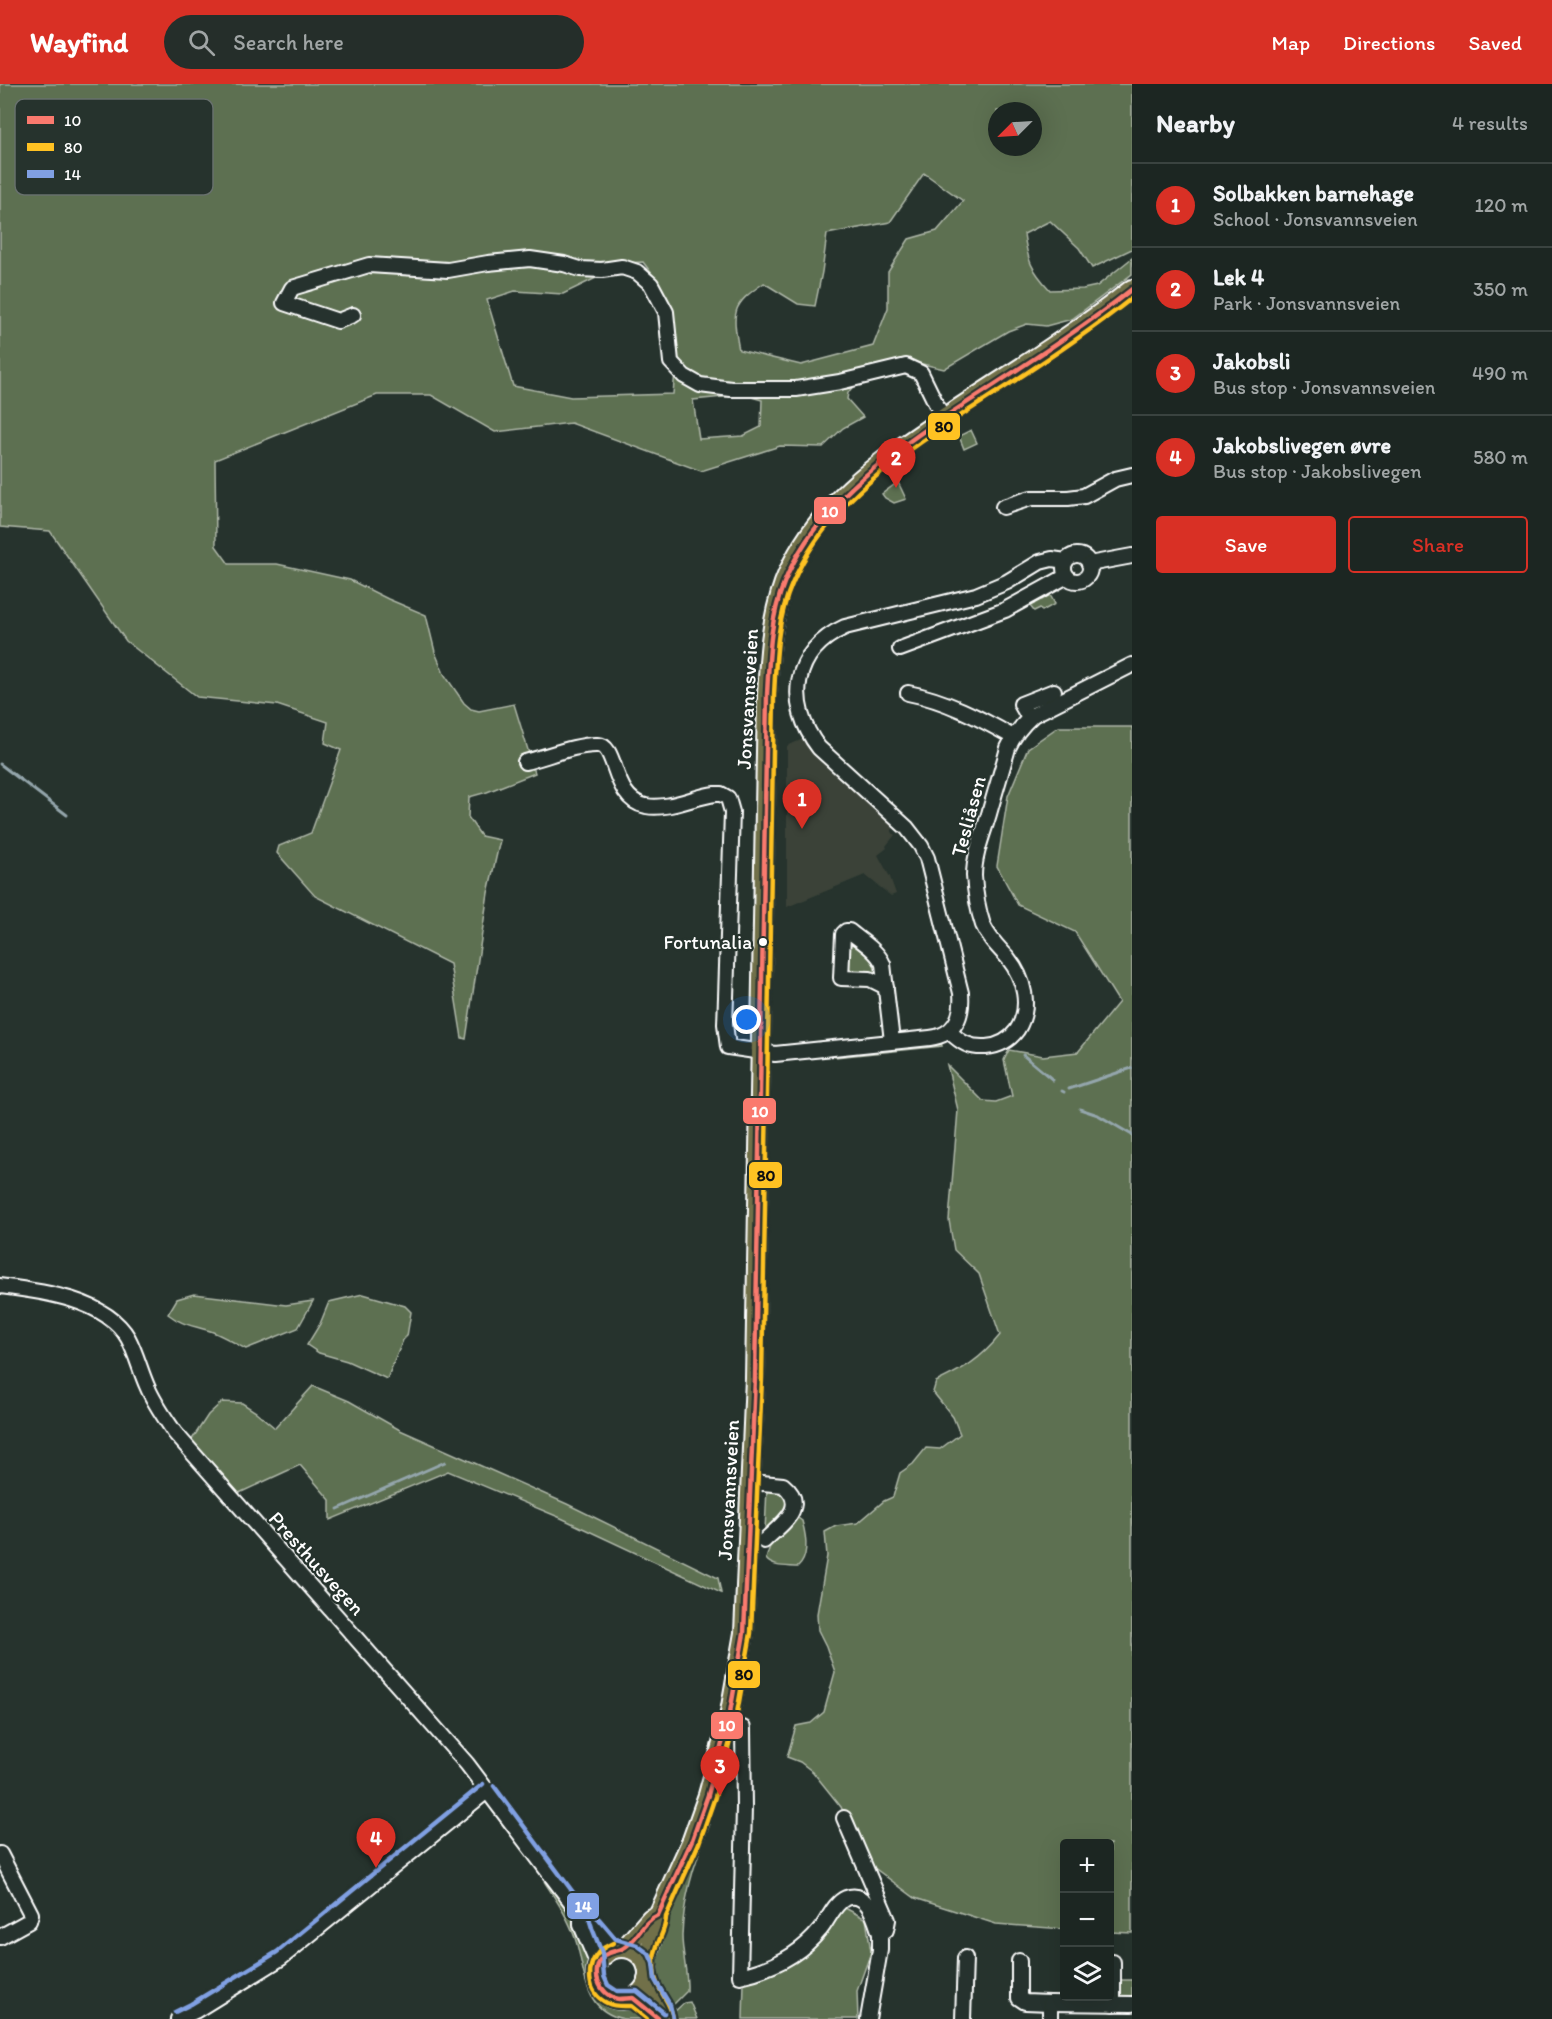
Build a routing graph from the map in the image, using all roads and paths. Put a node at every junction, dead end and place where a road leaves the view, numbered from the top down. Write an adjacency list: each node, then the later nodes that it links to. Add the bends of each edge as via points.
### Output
1 (1132, 289): 3 (main road, Jonsvannsveien)
2 (353, 315): 3 (street, via 338,321 284,303 292,288 369,265 448,270 530,259 580,269 622,267 637,272 651,284 666,312 671,362 699,385 796,389 906,366 921,374)
3 (944, 418): 20 (main road, Jonsvannsveien, via 860,478 824,514 797,554 779,599 771,636 767,695)
4 (1132, 476): 5 (street, via 1115,478 1084,496 1031,498)
5 (1003, 507)
6 (1132, 556): 8 (street)
7 (1066, 561): 8 (street, via 1076,555); 9 (street); 18 (street, via 1040,562 976,595 845,627 817,644 800,673 799,704 807,730 819,748 907,828 927,858 961,993 959,1015)
8 (1089, 564): 9 (street, via 1089,573 1083,579 1074,581)
9 (1066, 576): 10 (street, via 1005,610)
10 (900, 649)
11 (1132, 664): 14 (street, Tesliåsen)
12 (1054, 690): 14 (street, Tesliåsen, via 1021,704)
13 (908, 693): 15 (street, via 930,697)
14 (1029, 718): 15 (street, Tesliåsen)
15 (1013, 737): 18 (street, Tesliåsen, via 974,875 983,925 1020,977 1025,1005 1018,1028 1003,1043 987,1047 965,1045)
16 (525, 762): 20 (street, Jonsvannsveien, via 598,745 609,753 623,790 637,803 664,806 715,794 728,798 732,812 726,1038 728,1047)
17 (886, 987): 19 (street)
18 (950, 1032): 19 (street)
19 (892, 1041): 20 (street)
20 (762, 1053): 22 (main road, Jonsvannsveien)
21 (0, 1286): 25 (street, Presthusvegen, via 66,1297 101,1313 127,1336 159,1411 175,1432)
22 (752, 1482): 23 (street, via 783,1485 794,1502 791,1514); 28 (main road, Jonsvannsveien, via 744,1633 729,1718 692,1840)
23 (764, 1542)
24 (743, 1728): 30 (street, via 740,1976 774,1965 802,1947 822,1928 840,1902 849,1897 866,1902)
25 (488, 1790): 29 (street, Presthusvegen); 41 (street, via 281,1958)
26 (844, 1818): 30 (street, via 887,1914 888,1925)
27 (0, 1854): 31 (street, via 31,1914 29,1921)
28 (658, 1915): 32 (main road, Jonsvannsveien); 36 (main road, Jonsvannsveien)
29 (581, 1916): 32 (street, Presthusvegen, via 607,1941); 35 (street, Presthusvegen, via 581,1926)
30 (880, 1934): 44 (street)
31 (0, 1937)
32 (621, 1948): 35 (main road, via 609,1952); 36 (main road, via 641,1955)
33 (965, 1958): 45 (street)
34 (1019, 1961): 38 (street, via 1020,2001)
35 (598, 1965): 37 (main road, via 597,1980 605,1993 618,2000)
36 (647, 1971): 37 (main road, via 645,1987); 43 (main road)
37 (633, 1998): 42 (main road)
38 (1050, 2003): 39 (street); 46 (street)
39 (1113, 2004): 40 (street)
40 (1132, 2004)
41 (178, 2019)
42 (659, 2019)
43 (666, 2019)
44 (868, 2019)
45 (963, 2019)
46 (1050, 2019)

